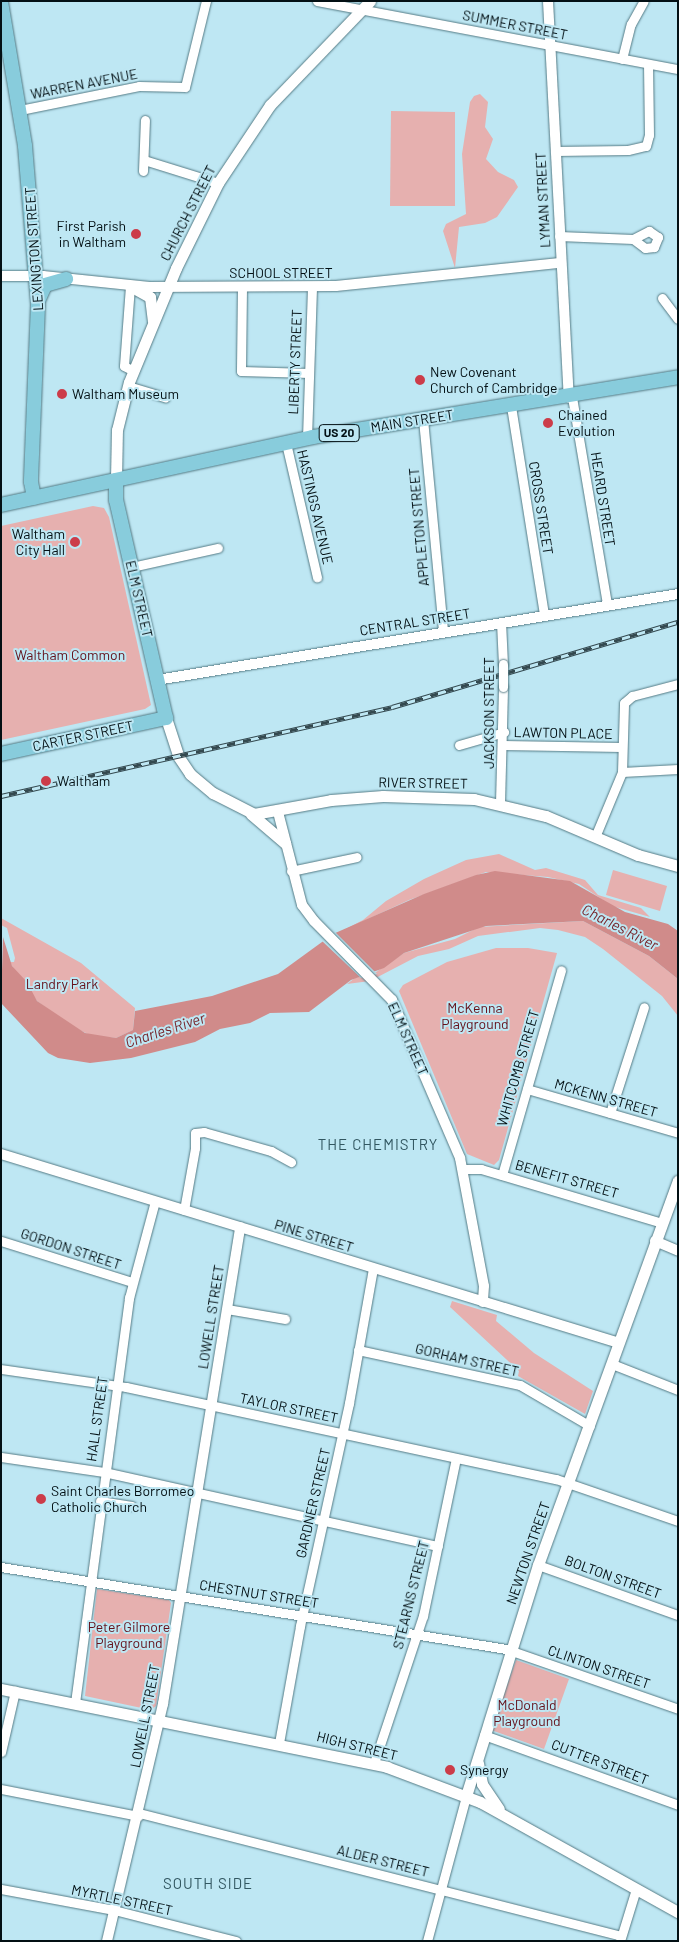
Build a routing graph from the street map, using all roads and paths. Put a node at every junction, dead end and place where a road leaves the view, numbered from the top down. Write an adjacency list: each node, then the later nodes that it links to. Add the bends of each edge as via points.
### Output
1 (206, 1): 13 (street, WARREN AVENUE, via 185,87 139,86)
2 (317, 1): 7 (street, SUMMER STREET)
3 (370, 1): 7 (main road, CHURCH STREET)
4 (548, 1): 9 (street, LYMAN STREET)
5 (644, 1): 10 (street, via 631,24)
6 (1, 2): 8 (main road, LEXINGTON STREET)
7 (360, 10): 9 (street, SUMMER STREET); 18 (main road, CHURCH STREET, via 264,112)
8 (4, 35): 13 (main road, LEXINGTON STREET)
9 (550, 46): 10 (street, SUMMER STREET); 15 (street, LYMAN STREET)
10 (622, 59): 11 (street, SUMMER STREET)
11 (648, 64): 12 (street, SUMMER STREET); 15 (street, via 649,135 646,146 628,150)
12 (678, 69)
13 (20, 110): 23 (main road, LEXINGTON STREET)
14 (145, 120): 16 (street)
15 (555, 151): 19 (street, LYMAN STREET)
16 (144, 160): 17 (street); 18 (street)
17 (143, 171)
18 (218, 183): 26 (main road, CHURCH STREET)
19 (559, 236): 20 (street); 21 (street, LYMAN STREET)
20 (633, 239)
21 (560, 263): 28 (street, SCHOOL STREET, via 384,284); 38 (street, LYMAN STREET)
22 (1, 276): 23 (street, SCHOOL STREET)
23 (36, 276): 24 (street, SCHOOL STREET); 30 (main road, LEXINGTON STREET)
24 (66, 279): 25 (street, SCHOOL STREET); 30 (main road, via 44,286)
25 (130, 286): 26 (street, SCHOOL STREET); 32 (main road, via 145,292 152,300); 33 (street, via 124,366)
26 (170, 287): 27 (street, SCHOOL STREET); 32 (main road, CHURCH STREET)
27 (242, 287): 28 (street, SCHOOL STREET); 34 (street, via 242,371)
28 (312, 287): 34 (street, LIBERTY STREET)
29 (662, 298): 31 (street)
30 (38, 305): 44 (main road, LEXINGTON STREET, via 31,482)
31 (678, 319)
32 (152, 325): 33 (main road, CHURCH STREET)
33 (134, 371): 36 (main road, CHURCH STREET)
34 (308, 373): 41 (street, LIBERTY STREET)
35 (678, 377): 38 (main road, MAIN STREET / US 20)
36 (128, 386): 37 (street); 43 (main road, CHURCH STREET, via 117,430)
37 (165, 397)
38 (571, 397): 39 (main road, MAIN STREET / US 20); 50 (street, HEARD STREET)
39 (511, 406): 40 (main road, MAIN STREET / US 20); 51 (street, CROSS STREET)
40 (423, 419): 41 (main road, MAIN STREET / US 20); 53 (street, APPLETON STREET)
41 (307, 438): 42 (main road, MAIN STREET / US 20)
42 (286, 443): 43 (main road, MAIN STREET / US 20); 48 (street, HASTINGS AVENUE)
43 (116, 480): 44 (main road, MAIN STREET / US 20); 47 (main road, ELM STREET, via 116,500)
44 (34, 498): 45 (main road, MAIN STREET / US 20)
45 (1, 505)
46 (218, 548): 47 (street)
47 (132, 567): 54 (main road, ELM STREET)
48 (317, 578)
49 (678, 594): 50 (street, CENTRAL STREET)
50 (607, 606): 51 (street, CENTRAL STREET)
51 (544, 615): 52 (street, CENTRAL STREET)
52 (501, 622): 53 (street, CENTRAL STREET); 57 (street, JACKSON STREET, bridge)
53 (443, 632): 54 (street, CENTRAL STREET)
54 (157, 680): 56 (main road, ELM STREET)
55 (678, 684): 60 (street, via 626,700 621,717)
56 (166, 718): 61 (main road, CARTER STREET); 65 (main road, ELM STREET, via 184,766 218,795)
57 (504, 732): 58 (street); 59 (street, JACKSON STREET)
58 (459, 745)
59 (503, 745): 60 (street, LAWTON PLACE); 64 (street, JACKSON STREET)
60 (622, 747): 63 (street)
61 (1, 754)
62 (678, 769): 63 (street)
63 (622, 772): 67 (street)
64 (500, 803): 66 (main road, RIVER STREET, via 400,795 327,801); 67 (main road, RIVER STREET, via 550,817)
65 (248, 812): 66 (main road, ELM STREET, via 259,815); 68 (main road, via 275,831)
66 (278, 812): 68 (street, ELM STREET)
67 (594, 837): 70 (main road, RIVER STREET)
68 (285, 843): 71 (street, ELM STREET)
69 (356, 857): 71 (street)
70 (678, 866)
71 (291, 870): 79 (street, ELM STREET, via 299,899 319,927 382,989 397,1010)
72 (562, 970): 74 (street, WHITCOMB STREET)
73 (644, 1007): 75 (street)
74 (527, 1089): 75 (street, MCKENN STREET); 80 (street, WHITCOMB STREET)
75 (610, 1113): 76 (street, MCKENN STREET)
76 (678, 1133)
77 (1, 1154): 82 (street, PINE STREET)
78 (291, 1162): 83 (street, via 271,1151 207,1133 194,1133 195,1148)
79 (463, 1169): 80 (street, BENEFIT STREET, via 478,1168); 91 (street, ELM STREET, via 484,1286)
80 (502, 1175): 84 (street, BENEFIT STREET)
81 (678, 1181): 84 (main road, NEWTON STREET)
82 (155, 1201): 83 (street, PINE STREET); 90 (street, HALL STREET)
83 (184, 1210): 85 (street, PINE STREET)
84 (662, 1223): 86 (main road, NEWTON STREET)
85 (240, 1227): 89 (street, PINE STREET); 92 (street, LOWELL STREET)
86 (655, 1241): 88 (street); 94 (main road, NEWTON STREET)
87 (2, 1243): 90 (street, GORDON STREET)
88 (678, 1251)
89 (373, 1268): 91 (street, PINE STREET); 95 (street, GARDNER STREET)
90 (132, 1282): 98 (street, HALL STREET)
91 (483, 1302): 94 (street, PINE STREET)
92 (227, 1309): 93 (street); 100 (street, LOWELL STREET)
93 (285, 1318)
94 (619, 1343): 96 (main road, NEWTON STREET)
95 (358, 1350): 101 (street, GORHAM STREET, via 516,1384); 102 (street, GARDNER STREET)
96 (612, 1364): 99 (street); 101 (main road, NEWTON STREET)
97 (1, 1369): 98 (street, TAYLOR STREET)
98 (116, 1385): 100 (street, TAYLOR STREET); 105 (street, HALL STREET)
99 (678, 1390)
100 (211, 1405): 102 (street, TAYLOR STREET); 107 (street, LOWELL STREET)
101 (590, 1426): 106 (main road, NEWTON STREET)
102 (343, 1433): 104 (street, TAYLOR STREET); 110 (street, GARDNER STREET)
103 (1, 1457): 105 (street)
104 (456, 1458): 106 (street, TAYLOR STREET); 112 (street, STEARNS STREET)
105 (104, 1472): 107 (street); 108 (street, HALL STREET)
106 (569, 1482): 111 (street, TAYLOR STREET); 113 (main road, NEWTON STREET)
107 (197, 1492): 110 (street); 116 (street, LOWELL STREET)
108 (100, 1501): 109 (street); 115 (street, HALL STREET)
109 (132, 1506)
110 (323, 1520): 112 (street); 117 (street, GARDNER STREET)
111 (678, 1521)
112 (438, 1546): 119 (street, STEARNS STREET)
113 (538, 1565): 118 (street, BOLTON STREET); 120 (main road, NEWTON STREET)
114 (2, 1569): 115 (street, CHESTNUT STREET)
115 (91, 1579): 116 (street, CHESTNUT STREET); 123 (street, HALL STREET)
116 (181, 1595): 117 (street, CHESTNUT STREET); 125 (street, LOWELL STREET)
117 (302, 1614): 119 (street, CHESTNUT STREET); 127 (street, GARDNER STREET)
118 (678, 1615)
119 (418, 1634): 120 (street, CHESTNUT STREET); 130 (street, STEARNS STREET)
120 (511, 1650): 124 (street, CLINTON STREET); 126 (main road, NEWTON STREET)
121 (1, 1689): 122 (main road, HIGH STREET)
122 (15, 1691): 123 (main road, HIGH STREET); 128 (street)
123 (75, 1703): 125 (main road, HIGH STREET)
124 (678, 1709)
125 (160, 1720): 127 (main road, HIGH STREET); 134 (street, LOWELL STREET)
126 (484, 1735): 129 (main road, NEWTON STREET); 133 (street, CUTTER STREET)
127 (279, 1743): 130 (main road, HIGH STREET)
128 (1, 1752)
129 (479, 1752): 132 (main road, NEWTON STREET); 135 (main road, via 482,1784 491,1800)
130 (374, 1763): 132 (main road, HIGH STREET)
131 (1, 1789): 134 (street, ALDER STREET)
132 (466, 1796): 135 (main road, HIGH STREET); 138 (street, NEWTON STREET)
133 (678, 1806)
134 (138, 1814): 138 (street, ALDER STREET); 139 (street, LOWELL STREET)
135 (509, 1818): 136 (main road, HIGH STREET)
136 (636, 1889): 140 (main road, HIGH STREET); 141 (street)
137 (1, 1890): 139 (street, MYRTLE STREET)
138 (440, 1890): 141 (street, ALDER STREET); 144 (street, NEWTON STREET)
139 (114, 1910): 142 (street, LOWELL STREET); 143 (street, MYRTLE STREET)
140 (678, 1912)
141 (620, 1938)
142 (107, 1941)
143 (236, 1941)
144 (427, 1941)

